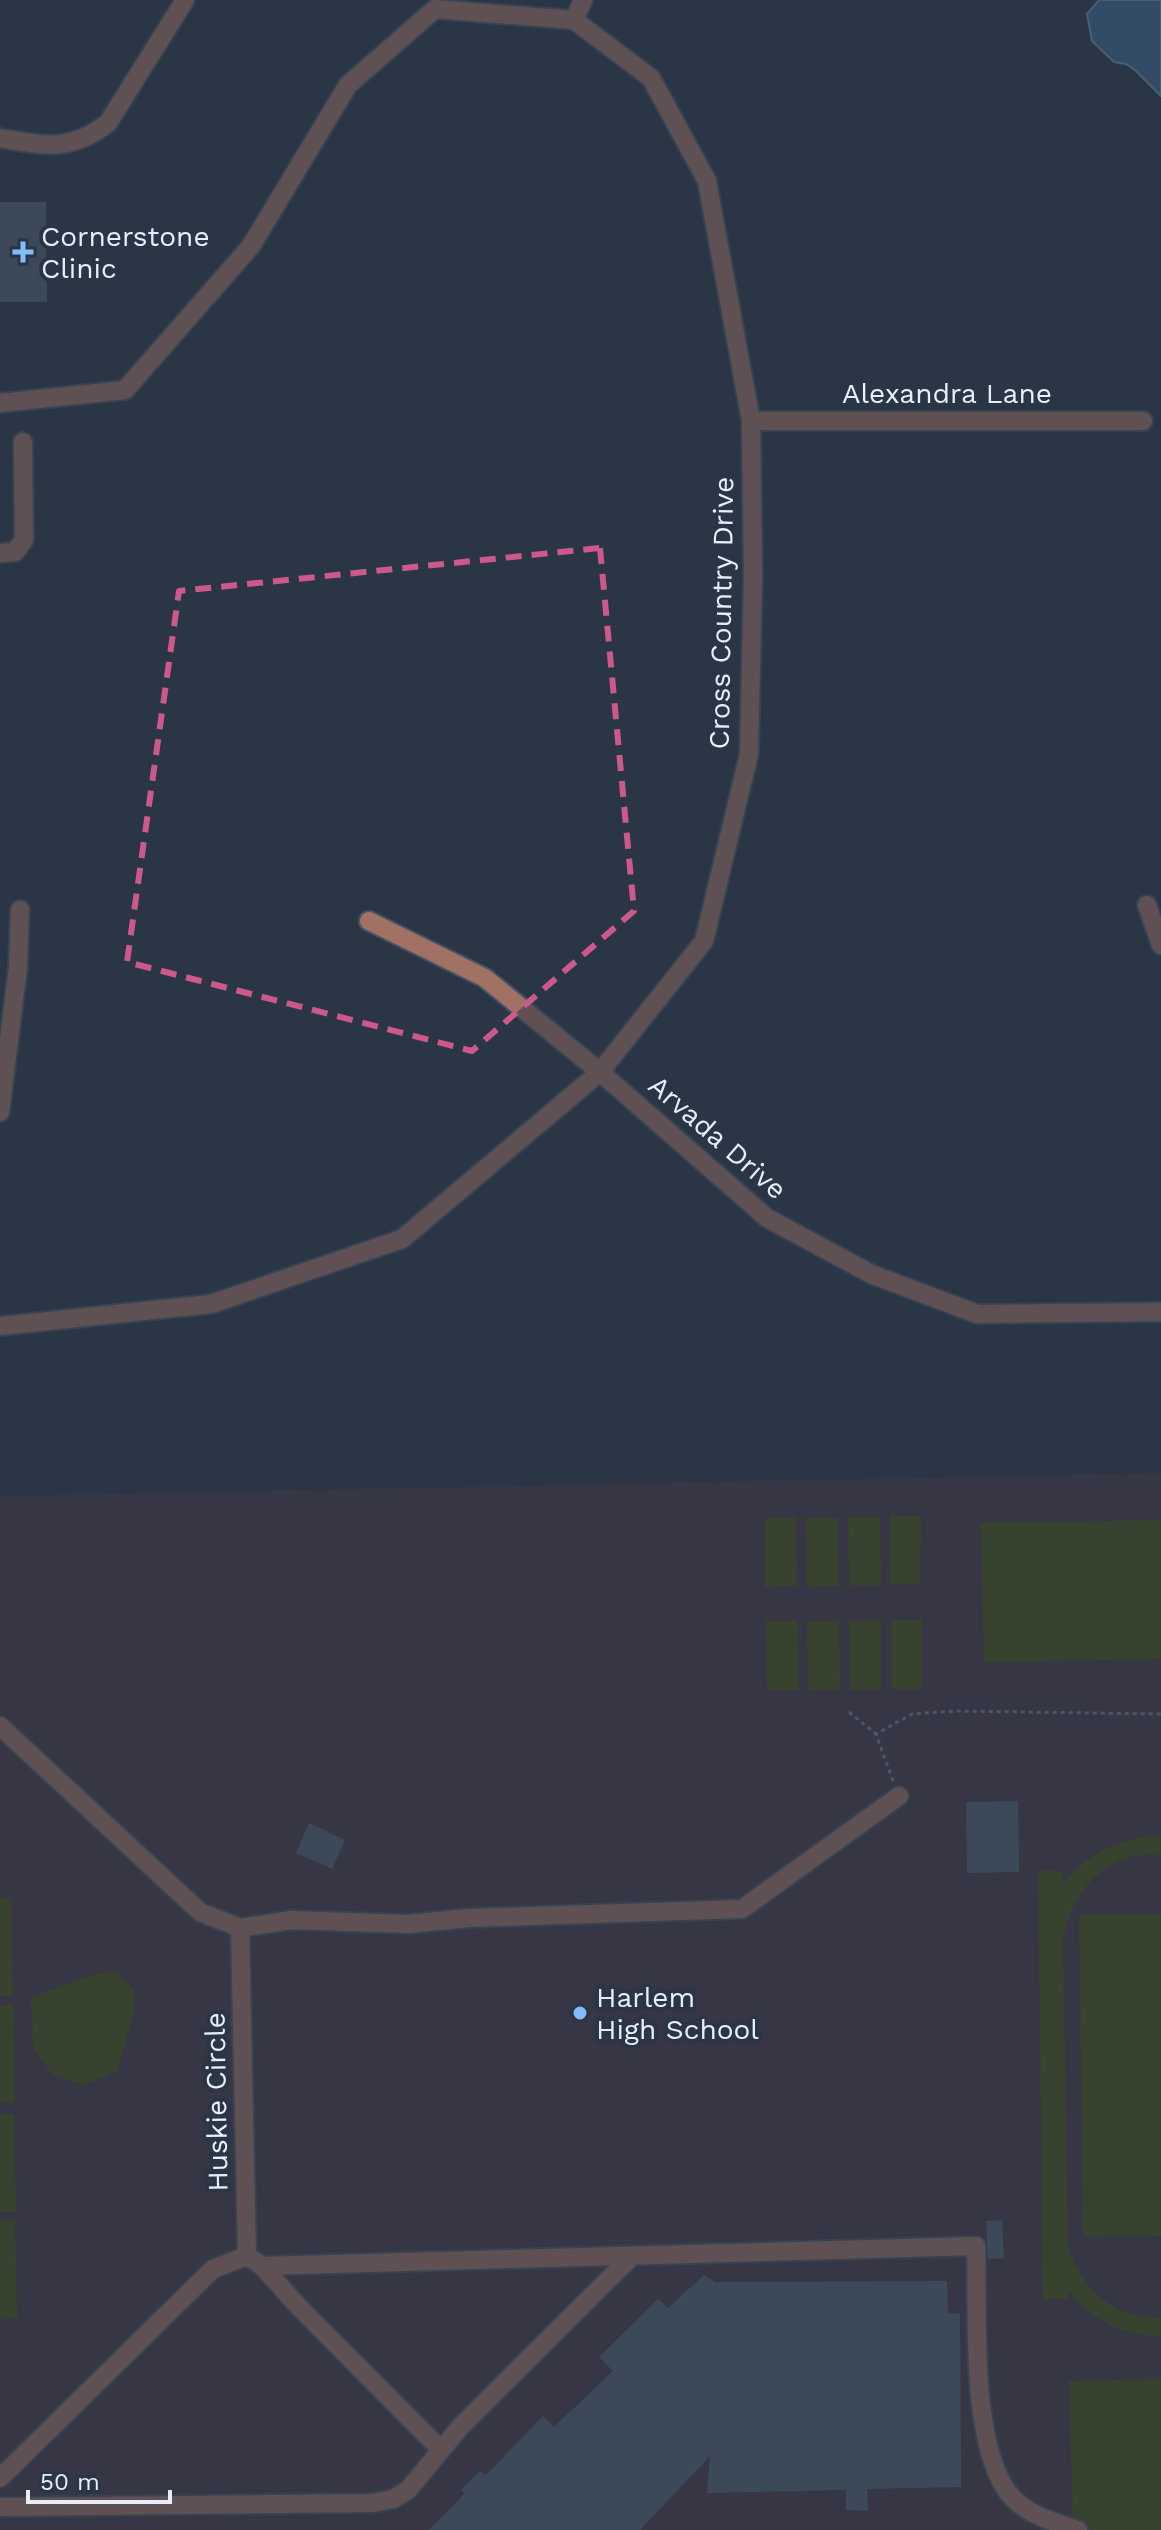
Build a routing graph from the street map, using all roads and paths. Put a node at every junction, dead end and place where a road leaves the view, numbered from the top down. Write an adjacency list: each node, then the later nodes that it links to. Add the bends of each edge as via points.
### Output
1 (185, 0): 4 (street, via 108,123 90,137 51,146)
2 (583, 0): 3 (street)
3 (574, 20): 5 (street, via 435,9 348,85 251,246 125,390); 6 (street, Cross Country Drive, via 651,78 707,181)
4 (0, 138)
5 (0, 403)
6 (751, 421): 7 (street, Alexandra Lane); 14 (street, Cross Country Drive, via 749,754 704,941)
7 (1143, 421)
8 (23, 442): 9 (street, via 24,540 15,552)
9 (0, 553)
10 (1147, 905): 13 (street)
11 (20, 910): 15 (street)
12 (369, 921): 14 (street, Arvada Drive, via 485,978)
13 (1161, 945)
14 (600, 1072): 16 (street, Arvada Drive, via 767,1218 871,1274 977,1314); 17 (street, Cross Country Drive, via 402,1239 211,1304)
15 (0, 1112)
16 (1161, 1312)
17 (0, 1326)
18 (849, 1712): 21 (path)
19 (1161, 1714): 21 (path, via 940,1712 912,1714)
20 (0, 1726): 23 (street, via 200,1912)
21 (876, 1734): 22 (path)
22 (899, 1796): 23 (street, via 742,1909 408,1924 291,1920)
23 (240, 1928): 25 (street, Huskie Circle)
24 (631, 2257): 25 (street); 26 (street); 29 (street, via 976,2246 980,2405 990,2450 1005,2489 1030,2513)
25 (254, 2261): 26 (street); 27 (street, via 213,2269)
26 (440, 2449): 28 (street, via 408,2490 373,2503)
27 (0, 2478)
28 (0, 2507)
29 (1078, 2530)

